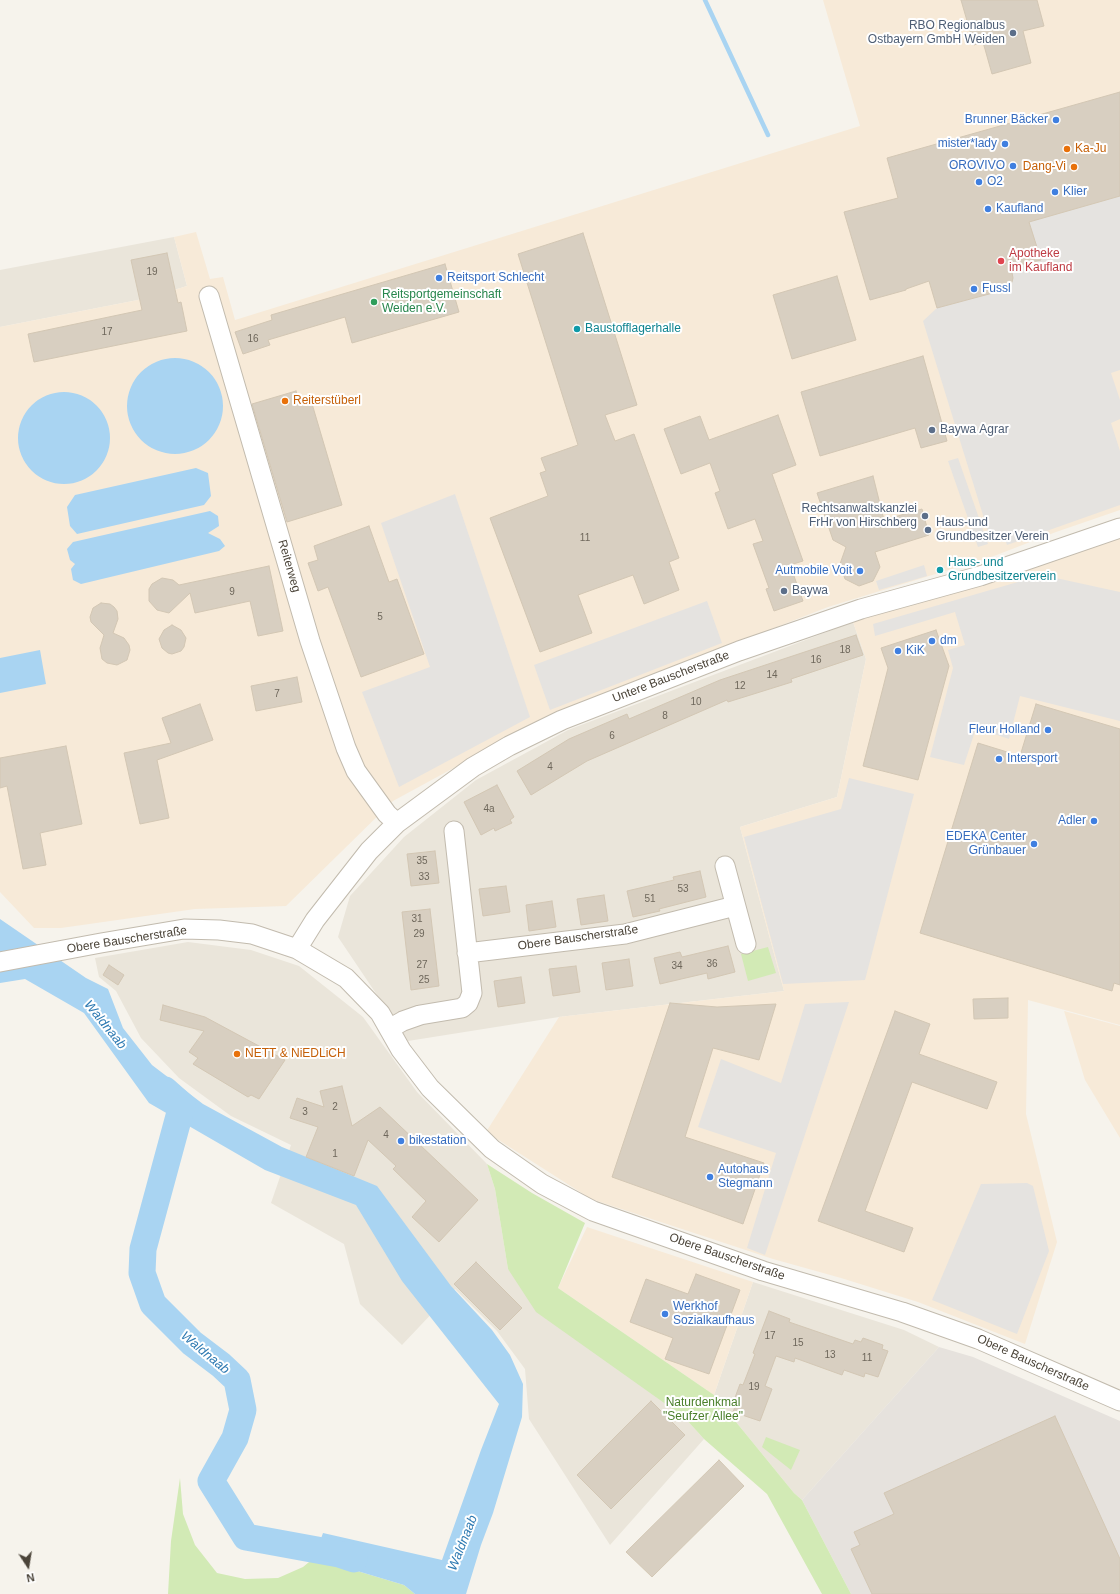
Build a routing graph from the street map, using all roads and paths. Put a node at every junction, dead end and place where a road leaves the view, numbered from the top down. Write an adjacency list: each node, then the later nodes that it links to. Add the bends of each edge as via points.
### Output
1 (209, 296): 3 (street, Reiterweg, via 310,641 346,748 356,771)
2 (1120, 528): 3 (street, Untere Bauscherstraße, via 971,579 860,609 819,623 739,651 562,720 508,746 473,767)
3 (397, 824): 8 (street, Untere Bauscherstraße, via 369,851 315,920)
4 (454, 831): 9 (street)
5 (725, 866): 6 (street)
6 (735, 906): 7 (street); 9 (street, Obere Bauscherstraße, via 625,934)
7 (746, 944)
8 (297, 949): 10 (street, Obere Bauscherstraße, via 252,934 184,929); 11 (street, Obere Bauscherstraße, via 346,978 380,1013)
9 (467, 953): 11 (street, via 472,993 468,1003 462,1008 420,1015)
10 (0, 962)
11 (389, 1029): 12 (street, Obere Bauscherstraße, via 401,1050 430,1088 492,1149 542,1184 593,1211 763,1271 902,1312 978,1338)
12 (1120, 1401)

